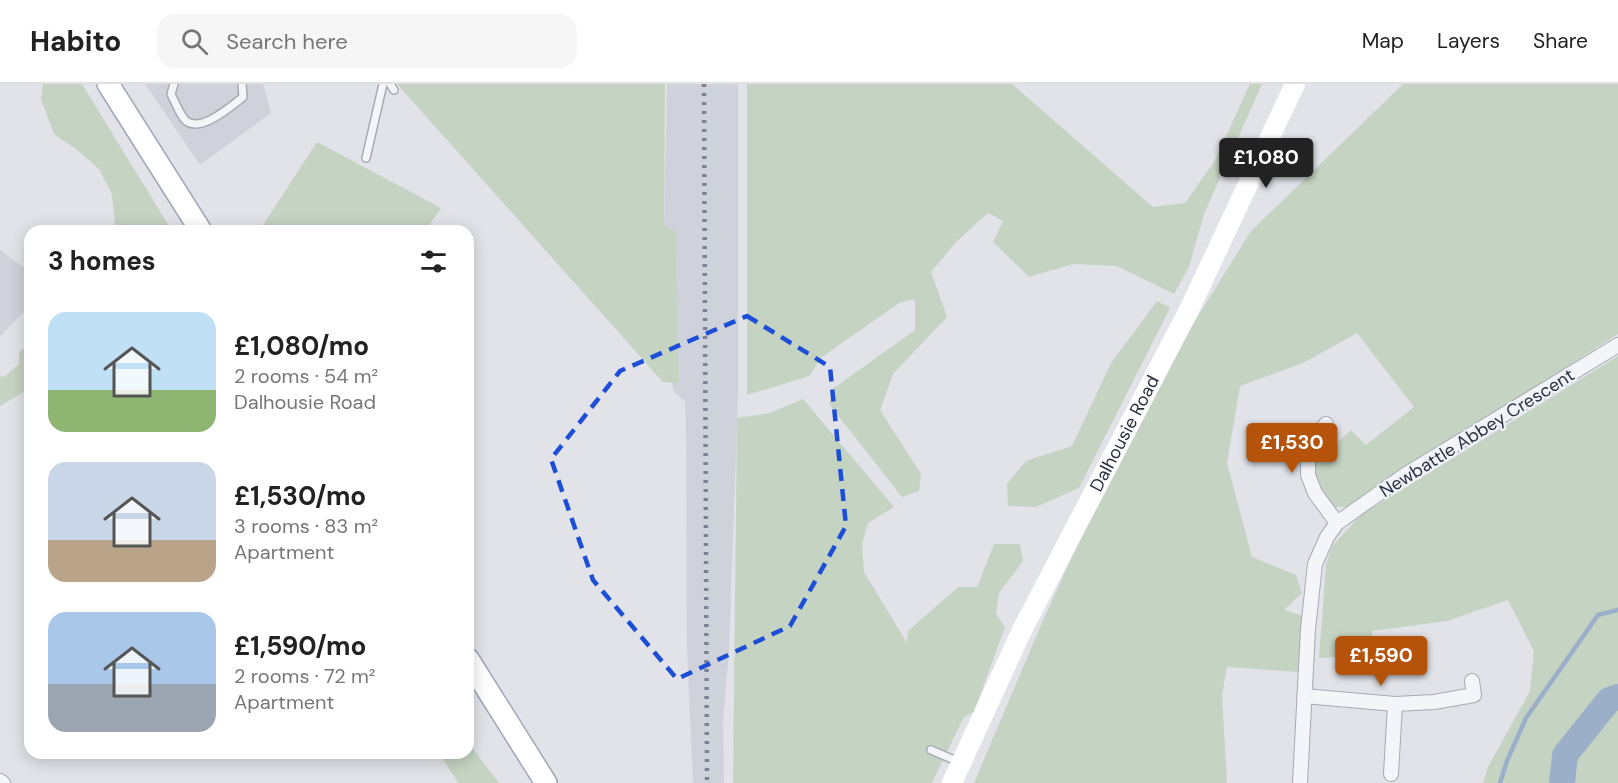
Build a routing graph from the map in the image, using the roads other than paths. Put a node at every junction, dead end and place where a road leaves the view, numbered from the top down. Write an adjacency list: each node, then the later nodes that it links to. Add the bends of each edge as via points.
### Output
1 (108, 84): 7 (main road)
2 (174, 84): 3 (lane, via 171,94 182,116 195,125 204,124 243,97)
3 (242, 84)
4 (383, 84): 6 (lane)
5 (1295, 84): 16 (main road, Dalhousie Road, via 1205,277 1022,630)
6 (366, 158)
7 (197, 225)
8 (1618, 345): 10 (street, Newbattle Abbey Crescent, via 1404,475)
9 (1326, 424): 10 (street, via 1308,445 1308,475 1315,493)
10 (1337, 523): 13 (street, Newbattle Abbey Crescent, via 1315,564)
11 (474, 668): 18 (main road)
12 (1472, 681): 14 (street, via 1474,695)
13 (1304, 696): 14 (street); 20 (street, Newbattle Abbey Crescent)
14 (1395, 704): 17 (street)
15 (931, 750): 16 (lane)
16 (962, 763): 19 (main road, Dalhousie Road)
17 (1391, 774)
18 (546, 783)
19 (952, 783)
20 (1300, 783)

